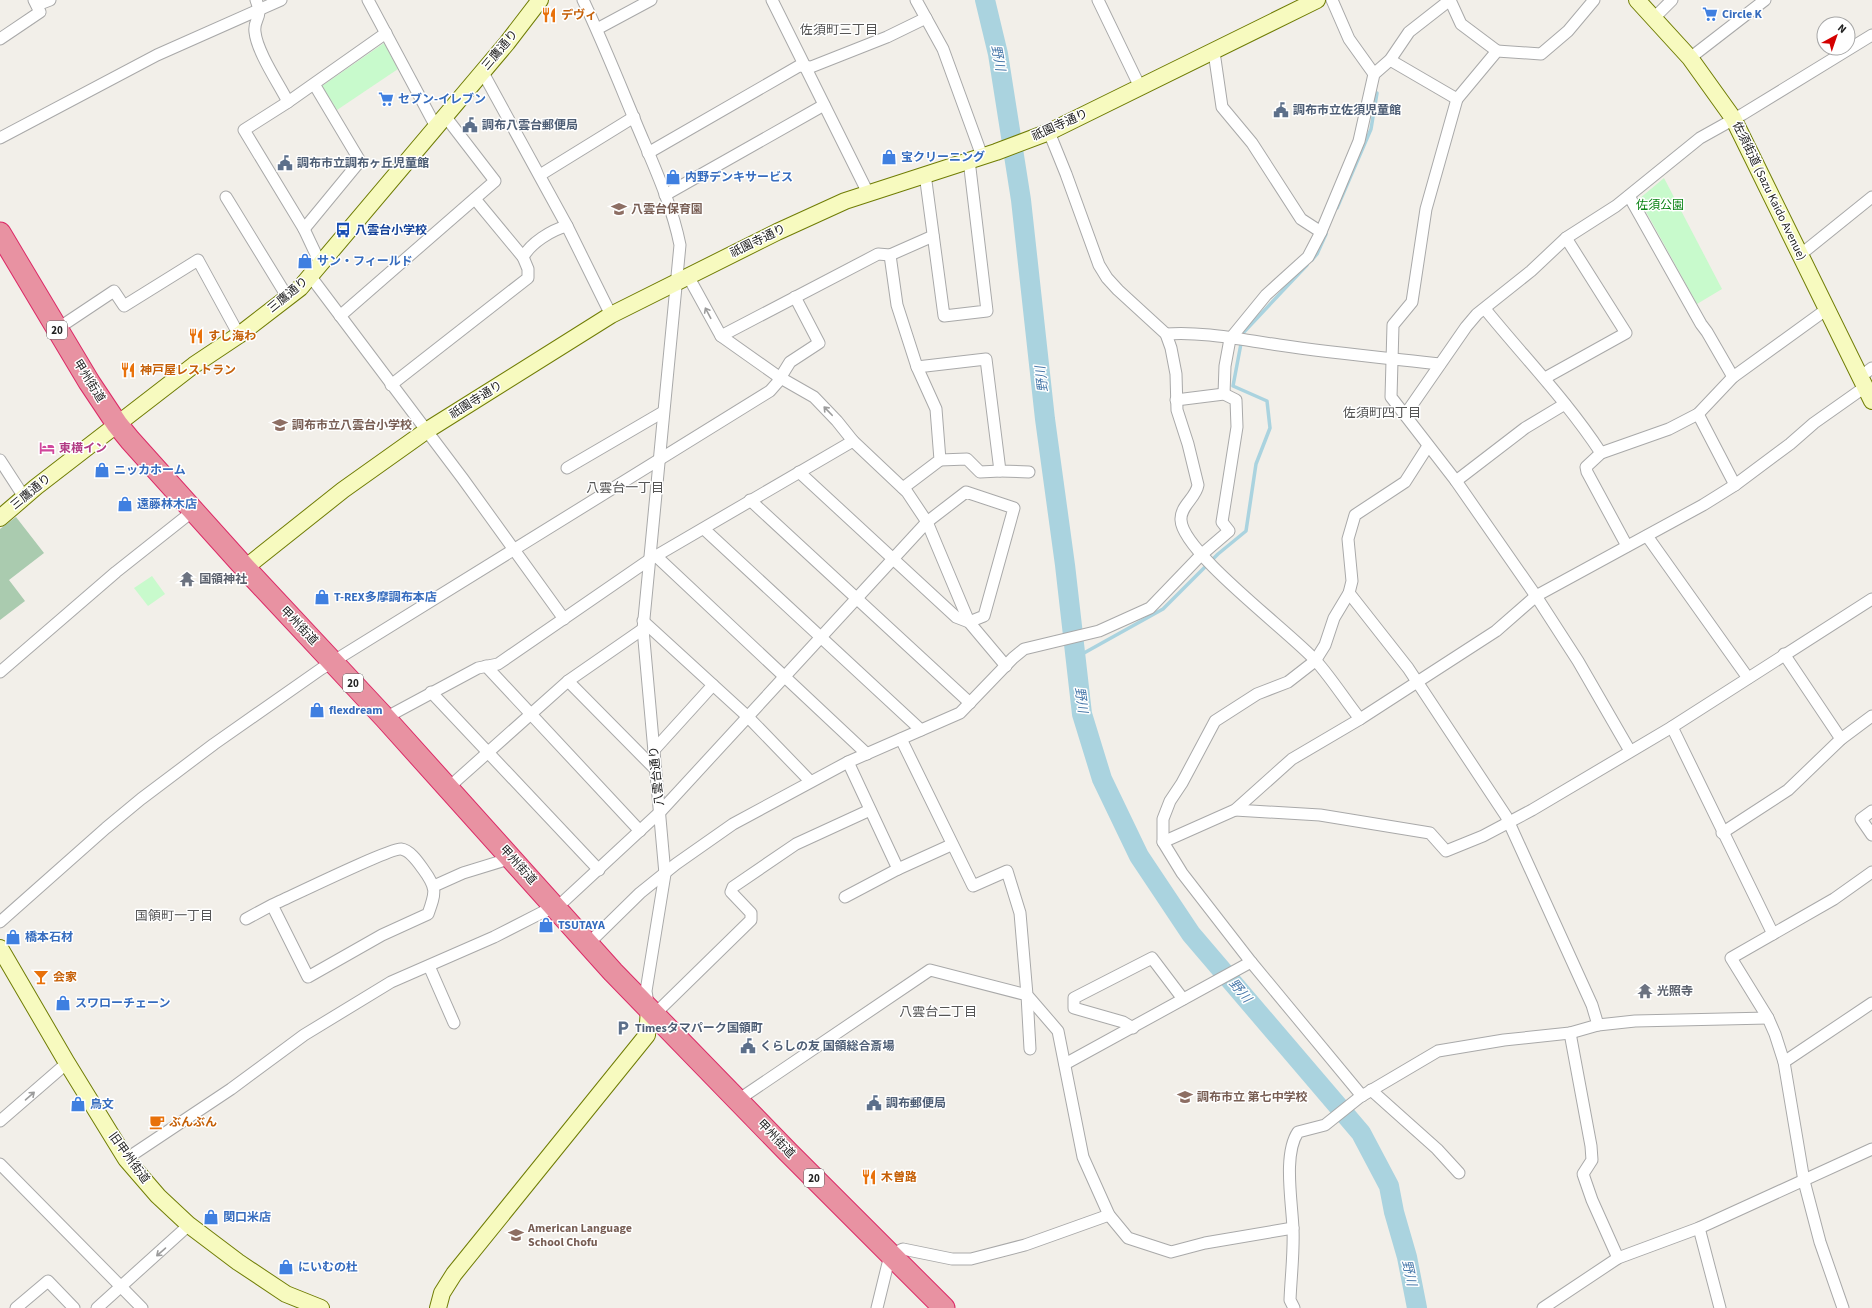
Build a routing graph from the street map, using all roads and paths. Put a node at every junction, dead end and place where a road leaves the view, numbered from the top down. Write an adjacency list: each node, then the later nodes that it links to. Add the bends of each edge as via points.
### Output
1 (50, 0): 17 (street)
2 (281, 0): 18 (street)
3 (368, 0): 23 (street)
4 (540, 0): 31 (street, 三鷹通り)
5 (583, 0): 22 (street, 八雲台通り)
6 (651, 0): 22 (street)
7 (772, 0): 30 (street)
8 (916, 0): 20 (street)
9 (1098, 0): 34 (street)
10 (1318, 0): 19 (street, 祇園寺通り)
11 (1332, 0): 32 (street, via 1349,39)
12 (1450, 0): 26 (street, via 1461,24); 29 (street, via 1409,32)
13 (1594, 0): 26 (street, via 1568,31 1542,54)
14 (1637, 0): 21 (street, 佐須街道 (Sazu Kaido Avenue))
15 (1672, 0): 21 (street)
16 (1765, 0): 28 (street)
17 (35, 3): 25 (street, via 40,12)
18 (258, 5): 36 (street, via 254,32); 42 (street)
19 (1295, 5): 27 (street, 祇園寺通り)
20 (926, 18): 30 (street, via 887,37); 44 (street, via 943,49)
21 (1654, 18): 28 (street, 佐須街道 (Sazu Kaido Avenue))
22 (597, 29): 38 (street, 八雲台通り)
23 (386, 33): 33 (street); 40 (street)
24 (1872, 35): 39 (street)
25 (0, 39)
26 (1497, 51): 35 (street)
27 (1214, 52): 34 (street, 祇園寺通り); 55 (street, via 1222,107 1252,143 1301,218)
28 (1690, 58): 39 (street, 佐須街道 (Sazu Kaido Avenue))
29 (1390, 60): 32 (street); 35 (street)
30 (805, 67): 37 (street); 43 (street, via 799,66)
31 (482, 71): 40 (street, 三鷹通り); 46 (street)
32 (1374, 74): 55 (street, via 1359,141)
33 (314, 84): 36 (street); 54 (street, via 360,161)
34 (1140, 87): 41 (street, 祇園寺通り)
35 (1457, 100): 76 (street, via 1426,209 1412,302 1393,325)
36 (288, 102): 54 (street, via 244,130)
37 (824, 105): 47 (street); 48 (street)
38 (634, 118): 43 (street, 八雲台通り); 46 (street)
39 (1733, 118): 49 (street, via 1700,138); 60 (street, 佐須街道 (Sazu Kaido Avenue))
40 (440, 121): 52 (street, via 495,180); 62 (street, 三鷹通り)
41 (1042, 135): 44 (street, 祇園寺通り); 73 (street, via 1069,182 1099,265 1107,278)
42 (0, 138)
43 (648, 152): 48 (street, 八雲台通り)
44 (982, 156): 45 (street, 祇園寺通り); 57 (street, via 987,311 944,316)
45 (925, 174): 47 (street, 祇園寺通り); 57 (street)
46 (540, 175): 53 (street)
47 (868, 192): 64 (street, 祇園寺通り, via 800,221)
48 (665, 196): 64 (street, 八雲台通り, via 676,224)
49 (1629, 196): 58 (street); 80 (street)
50 (226, 197): 66 (street)
51 (1872, 197): 60 (street)
52 (475, 198): 61 (street); 70 (street)
53 (567, 226): 61 (street, via 557,228 527,250); 69 (street)
54 (304, 229): 62 (street)
55 (1321, 232): 75 (street, via 1308,257 1266,295)
56 (0, 233): 71 (highway, 甲州街道 / 20)
57 (933, 236): 59 (street)
58 (1566, 238): 67 (street, via 1531,271); 81 (street, via 1626,333)
59 (890, 255): 65 (street, via 878,254); 78 (street, via 897,305)
60 (1800, 255): 68 (street, 佐須街道 (Sazu Kaido Avenue))
61 (523, 257): 83 (street, via 528,269 528,278)
62 (321, 264): 63 (street, 三鷹通り)
63 (311, 277): 66 (street, 三鷹通り); 70 (street)
64 (682, 279): 69 (street, 祇園寺通り); 74 (street, one-way to 64); 87 (street, 八雲台通り)
65 (795, 297): 74 (street); 79 (street, via 819,343 790,362)
66 (288, 298): 72 (street, 三鷹通り)
67 (1484, 309): 77 (street, via 1466,326); 81 (street)
68 (1827, 309): 80 (street); 82 (street, 佐須街道 (Sazu Kaido Avenue))
69 (611, 315): 91 (street, 祇園寺通り)
70 (340, 316): 83 (street)
71 (56, 329): 72 (street, via 114,291 124,306 198,260); 90 (highway, 甲州街道 / 20)
72 (239, 334): 90 (street, 三鷹通り)
73 (1166, 334): 75 (street); 85 (street, via 1176,374)
74 (721, 336): 79 (street)
75 (1230, 339): 76 (street); 84 (street, via 1225,366)
76 (1391, 358): 77 (street); 89 (street, via 1391,397)
77 (1440, 364): 89 (street)
78 (917, 367): 97 (street, via 936,409); 99 (street, via 986,359)
79 (779, 377): 92 (street, one-way to 79, via 814,397); 96 (street, via 770,391)
80 (1733, 377): 88 (street)
81 (1545, 378): 86 (street)
82 (1867, 383): 103 (street)
83 (391, 385): 91 (street)
84 (1224, 394): 85 (street); 114 (street, via 1236,400 1237,427 1222,522 1229,531)
85 (1176, 400): 114 (street, via 1198,485 1197,492 1185,506 1181,520)
86 (1565, 404): 94 (street); 102 (street, via 1526,428)
87 (663, 412): 96 (street, 八雲台通り); 98 (street)
88 (1698, 414): 94 (street, via 1670,429); 103 (street)
89 (1405, 415): 93 (street)
90 (117, 424): 105 (street, 三鷹通り); 107 (highway, 甲州街道 / 20)
91 (426, 431): 113 (street); 117 (street, 祇園寺通り, via 343,490)
92 (853, 441): 100 (street); 104 (street)
93 (1428, 446): 102 (street); 118 (street, via 1405,482 1355,515 1348,539 1352,581)
94 (1601, 453): 112 (street, via 1586,467 1587,472)
95 (0, 460): 105 (street)
96 (658, 460): 113 (street); 115 (street, 八雲台通り)
97 (940, 460): 99 (street, via 966,459 980,472); 104 (street)
98 (567, 468)
99 (1000, 471): 101 (street)
100 (799, 472): 106 (street); 116 (street)
101 (1029, 472)
102 (1456, 481): 119 (street)
103 (1735, 485): 111 (street)
104 (903, 488): 109 (street)
105 (24, 497): 108 (street, 三鷹通り)
106 (750, 500): 110 (street); 120 (street)
107 (193, 511): 117 (highway, 甲州街道 / 20); 131 (street, via 116,572)
108 (0, 518)
109 (927, 522): 116 (street); 123 (street); 123 (street, via 966,492 1014,508 984,616)
110 (704, 528): 115 (street); 125 (street)
111 (1647, 536): 112 (street); 133 (street)
112 (1627, 546): 119 (street)
113 (515, 550): 122 (street); 128 (street)
114 (1201, 555): 127 (street); 130 (street, via 1150,608 1095,632 1024,649)
115 (652, 558): 122 (street); 124 (street, 八雲台通り); 132 (street)
116 (893, 558): 120 (street); 123 (street, via 956,617)
117 (245, 568): 128 (highway, 甲州街道 / 20)
118 (1349, 593): 127 (street, via 1334,618 1325,645); 135 (street, via 1399,655)
119 (1536, 596): 135 (street, via 1496,631); 149 (street, via 1578,660)
120 (857, 598): 125 (street); 138 (street)
121 (1872, 599): 126 (street)
122 (564, 619): 129 (street, via 502,662)
123 (969, 622): 130 (street)
124 (643, 625): 134 (street); 136 (street); 148 (street, 八雲台通り)
125 (820, 637): 132 (street); 145 (street)
126 (1784, 654): 133 (street); 147 (street)
127 (1315, 660): 143 (street); 164 (street, via 1288,682 1257,694 1215,721 1170,801 1163,819)
128 (334, 662): 142 (highway, 甲州街道 / 20); 176 (street, via 320,669 220,739 141,799)
129 (486, 666): 137 (street); 139 (street)
130 (1006, 666): 138 (street)
131 (0, 672)
132 (785, 676): 141 (street); 151 (street)
133 (1748, 678): 144 (street)
134 (568, 681): 139 (street); 153 (street)
135 (1417, 682): 143 (street); 160 (street, via 1506,816)
136 (713, 685): 141 (street); 148 (street)
137 (431, 692): 142 (street); 150 (street)
138 (970, 703): 145 (street, via 960,713)
139 (530, 714): 150 (street); 161 (street)
140 (1872, 716): 147 (street)
141 (748, 717): 154 (street); 159 (street)
142 (384, 718): 155 (highway, 甲州街道 / 20)
143 (1360, 719): 157 (street, via 1292,760)
144 (1672, 727): 149 (street); 162 (street)
145 (921, 730): 146 (street)
146 (900, 739): 151 (street); 165 (street)
147 (1841, 739): 162 (street, via 1788,790)
148 (654, 750): 153 (street, 八雲台通り)
149 (1630, 751): 160 (street)
150 (488, 752): 155 (street); 168 (street)
151 (867, 754): 152 (street)
152 (848, 762): 154 (street); 156 (street)
153 (655, 769): 159 (street, 八雲台通り)
154 (810, 781): 170 (street, via 733,824)
155 (448, 788): 166 (highway, 甲州街道 / 20)
156 (870, 810): 167 (street); 184 (street, via 796,844 733,888 731,892 751,913 751,920)
157 (1234, 810): 160 (street, via 1320,815 1430,833 1446,852); 164 (street)
158 (1872, 811): 163 (street, via 1861,819)
159 (660, 812): 161 (street); 170 (street, 八雲台通り)
160 (1508, 823): 188 (street, via 1592,1005)
161 (640, 831): 168 (street)
162 (1722, 833): 177 (street)
163 (1872, 835)
164 (1163, 842): 180 (street, via 1199,896)
165 (951, 844): 167 (street); 182 (street, via 973,886 1007,871 1020,913)
166 (512, 858): 171 (street, via 463,873); 174 (highway, 甲州街道 / 20)
167 (898, 869): 172 (street)
168 (599, 870): 174 (street)
169 (1872, 872): 177 (street, via 1834,899)
170 (665, 874): 178 (street, via 640,893); 184 (street, 八雲台通り)
171 (434, 886): 173 (street, via 408,851 400,849 372,859); 173 (street, via 435,896 428,914 382,935 308,977)
172 (845, 897)
173 (272, 905): 175 (street)
174 (555, 908): 178 (highway, 甲州街道 / 20); 181 (street)
175 (246, 919)
176 (0, 922)
177 (1773, 934): 186 (street, via 1731,958)
178 (588, 944): 184 (highway, 甲州街道 / 20)
179 (0, 948): 193 (street, 旧甲州街道)
180 (1250, 962): 183 (street); 196 (street)
181 (429, 966): 187 (street); 200 (street, via 391,982 304,1034 231,1089)
182 (1027, 995): 191 (street); 194 (street, via 1058,1031); 197 (street, via 930,970)
183 (1183, 998): 189 (street); 189 (street, via 1152,958 1074,998 1074,1008 1123,1022)
184 (647, 1000): 197 (highway, 甲州街道 / 20, via 676,1037); 217 (street, via 648,1035 454,1274 442,1294)
185 (1872, 1003): 192 (street)
186 (1768, 1018): 188 (street, via 1634,1021); 192 (street)
187 (454, 1023)
188 (1598, 1025): 190 (street)
189 (1133, 1028): 194 (street)
190 (1570, 1033): 195 (street, via 1438,1051); 209 (street, via 1591,1146 1592,1160 1583,1174)
191 (1030, 1049)
192 (1784, 1062): 203 (street)
193 (67, 1063): 198 (street, one-way to 193); 200 (street, 旧甲州街道)
194 (1066, 1064): 204 (street, via 1083,1157)
195 (1371, 1090): 196 (street); 202 (street, via 1437,1149)
196 (1361, 1097): 206 (street, via 1325,1124 1298,1132 1293,1140 1288,1186)
197 (738, 1100): 208 (highway, 甲州街道 / 20)
198 (0, 1121)
199 (1872, 1149): 203 (street)
200 (126, 1159): 205 (street, 旧甲州街道, via 158,1196)
201 (0, 1164): 210 (street)
202 (1459, 1173)
203 (1804, 1181): 207 (street); 222 (street, via 1820,1242)
204 (1109, 1215): 206 (street, via 1128,1238 1171,1252 1205,1243); 208 (street, via 1025,1245 972,1259 952,1259 903,1250)
205 (189, 1225): 210 (street, one-way to 210); 216 (street, 旧甲州街道, via 217,1248 286,1294)
206 (1293, 1228): 220 (street, via 1290,1300)
207 (1699, 1228): 209 (street); 221 (street)
208 (890, 1255): 218 (street); 219 (highway, 甲州街道 / 20)
209 (1618, 1258): 211 (street)
210 (121, 1287): 214 (street); 215 (street)
211 (1551, 1306)
212 (16, 1308): 213 (street, via 48,1281)
213 (74, 1308)
214 (97, 1308)
215 (142, 1308)
216 (321, 1308)
217 (438, 1308)
218 (876, 1308)
219 (944, 1308)
220 (1294, 1308)
221 (1720, 1308)
222 (1843, 1308)

